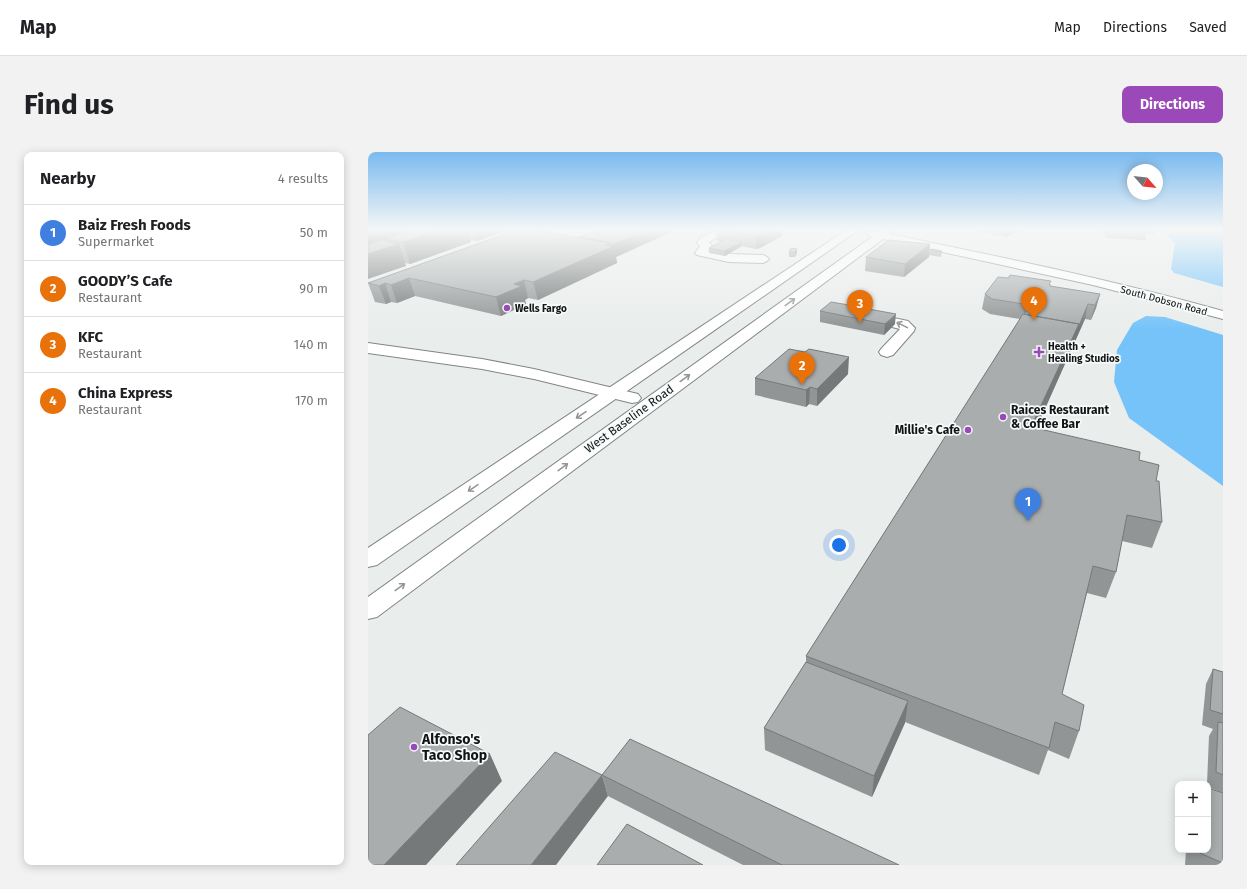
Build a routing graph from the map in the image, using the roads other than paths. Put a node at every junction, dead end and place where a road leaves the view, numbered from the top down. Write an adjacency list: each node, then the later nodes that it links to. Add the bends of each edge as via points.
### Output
1 (806, 262): 10 (main road)
2 (848, 262): 12 (main road, West Baseline Road, one-way to 2)
3 (1008, 262): 5 (main road, South Dobson Road)
4 (1152, 282): 5 (main road)
5 (1135, 292): 7 (main road, South Dobson Road)
6 (853, 314): 9 (main road, one-way to 6, via 908,328 896,322)
7 (1223, 315)
8 (368, 348): 10 (main road, via 482,364)
9 (887, 352)
10 (623, 395): 11 (main road, one-way to 11)
11 (368, 559)
12 (368, 610)

